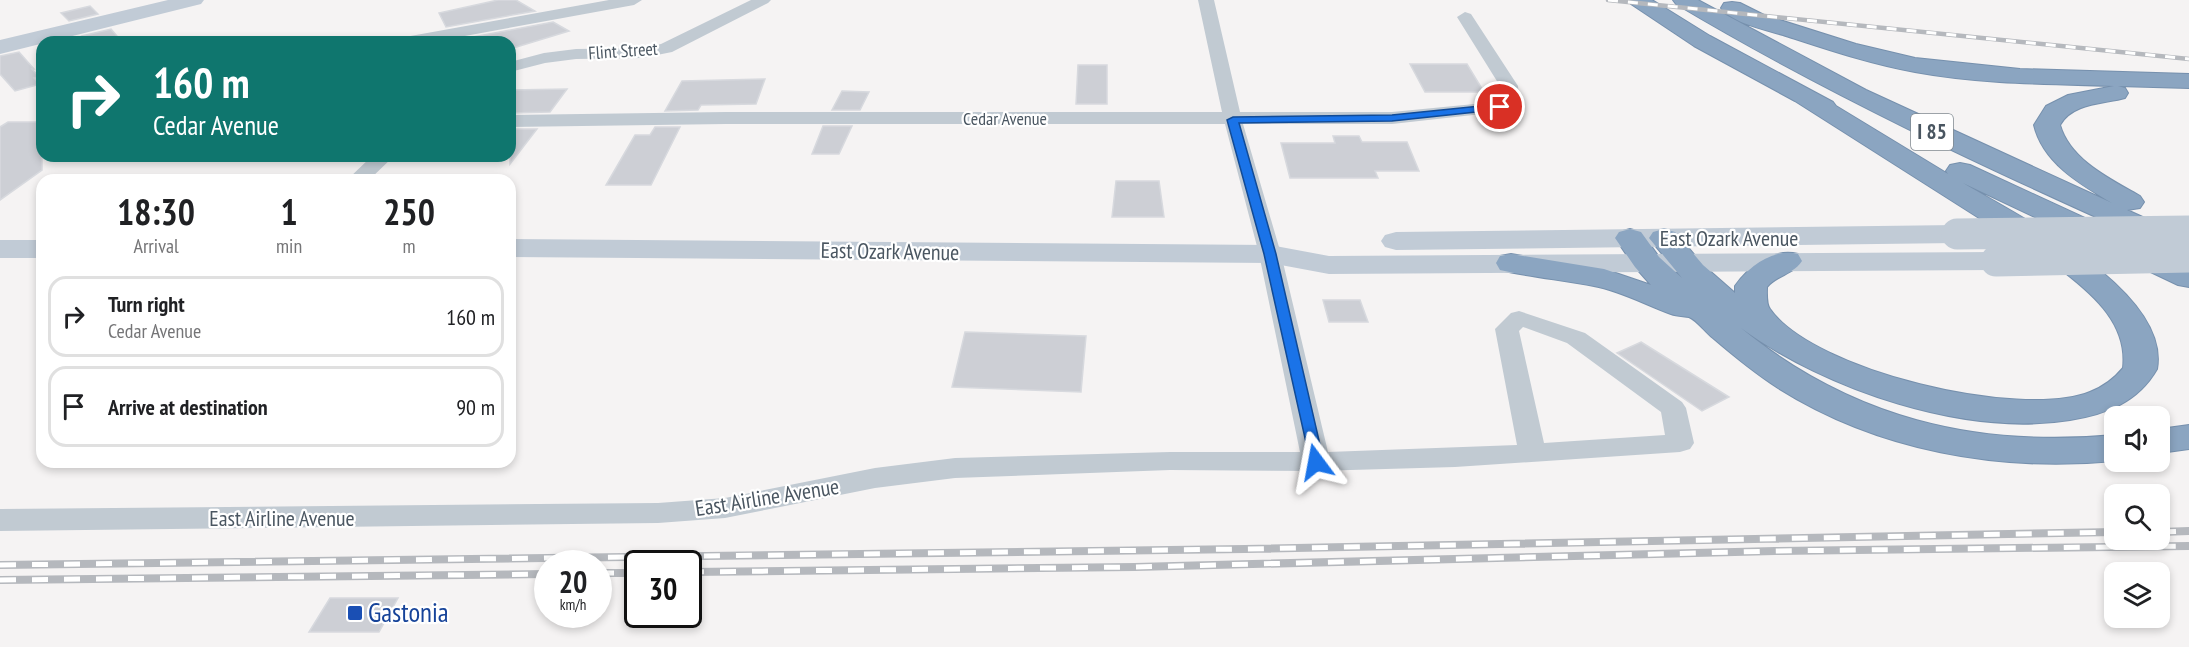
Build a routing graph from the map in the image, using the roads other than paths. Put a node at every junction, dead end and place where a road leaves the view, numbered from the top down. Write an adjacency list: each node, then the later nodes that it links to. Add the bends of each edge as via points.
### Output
1 (194, 0): 9 (main road)
2 (634, 0): 10 (street)
3 (763, 0): 13 (street, Flint Street, via 666,48 642,53 576,54)
4 (1206, 0): 17 (street)
5 (1638, 0): 16 (highway, I 85)
6 (1683, 0): 25 (highway, I 85, via 1801,67 1918,125)
7 (1715, 0): 14 (highway, via 1756,20 1915,65 2020,76)
8 (1465, 17): 17 (street, Cedar Avenue, via 1509,86 1510,97 1500,107 1392,118)
9 (45, 36)
10 (438, 36)
11 (36, 38): 12 (main road)
12 (0, 47)
13 (516, 65)
14 (2189, 81)
15 (2189, 90): 21 (highway, via 2129,91 2079,99 2055,111 2045,128 2064,159 2087,176)
16 (1805, 98): 34 (highway, I 85); 36 (highway, via 2068,261 2112,298 2130,322 2140,346 2140,369 2126,387 2099,402 2061,409 1977,408 1870,381)
17 (1233, 120): 18 (street, Cedar Avenue); 28 (street)
18 (516, 121)
19 (377, 162): 20 (street)
20 (364, 174)
21 (2189, 233): 23 (main road, East Ozark Avenue, bridge)
22 (1630, 238): 23 (main road, East Ozark Avenue); 28 (main road, East Ozark Avenue, via 1325,243); 32 (highway)
23 (1664, 238): 33 (highway)
24 (516, 248): 28 (main road, East Ozark Avenue)
25 (2189, 248)
26 (0, 249): 27 (main road)
27 (36, 249)
28 (1270, 254): 31 (main road, East Ozark Avenue, via 1329,265); 41 (street)
29 (2189, 257): 30 (main road, East Ozark Avenue, bridge)
30 (1786, 261): 33 (main road, East Ozark Avenue); 36 (highway, via 1762,273 1751,286 1752,309)
31 (1511, 263): 32 (main road, East Ozark Avenue); 35 (highway, via 1604,278)
32 (1647, 263): 33 (main road, East Ozark Avenue); 35 (highway)
33 (1683, 264): 36 (highway, via 1726,302)
34 (2189, 278)
35 (1709, 318): 39 (highway, via 1792,382 1877,421 1983,448 2041,454)
36 (1776, 337)
37 (2189, 437): 38 (highway)
38 (2170, 440)
39 (2104, 449)
40 (1532, 453): 40 (street, East Airline Avenue, via 1600,448 1680,443 1673,408 1576,338 1519,318 1507,330); 41 (street, East Airline Avenue)
41 (1316, 462): 42 (street, East Airline Avenue, via 1170,461 955,468 875,478 725,508 658,513)
42 (0, 520)

